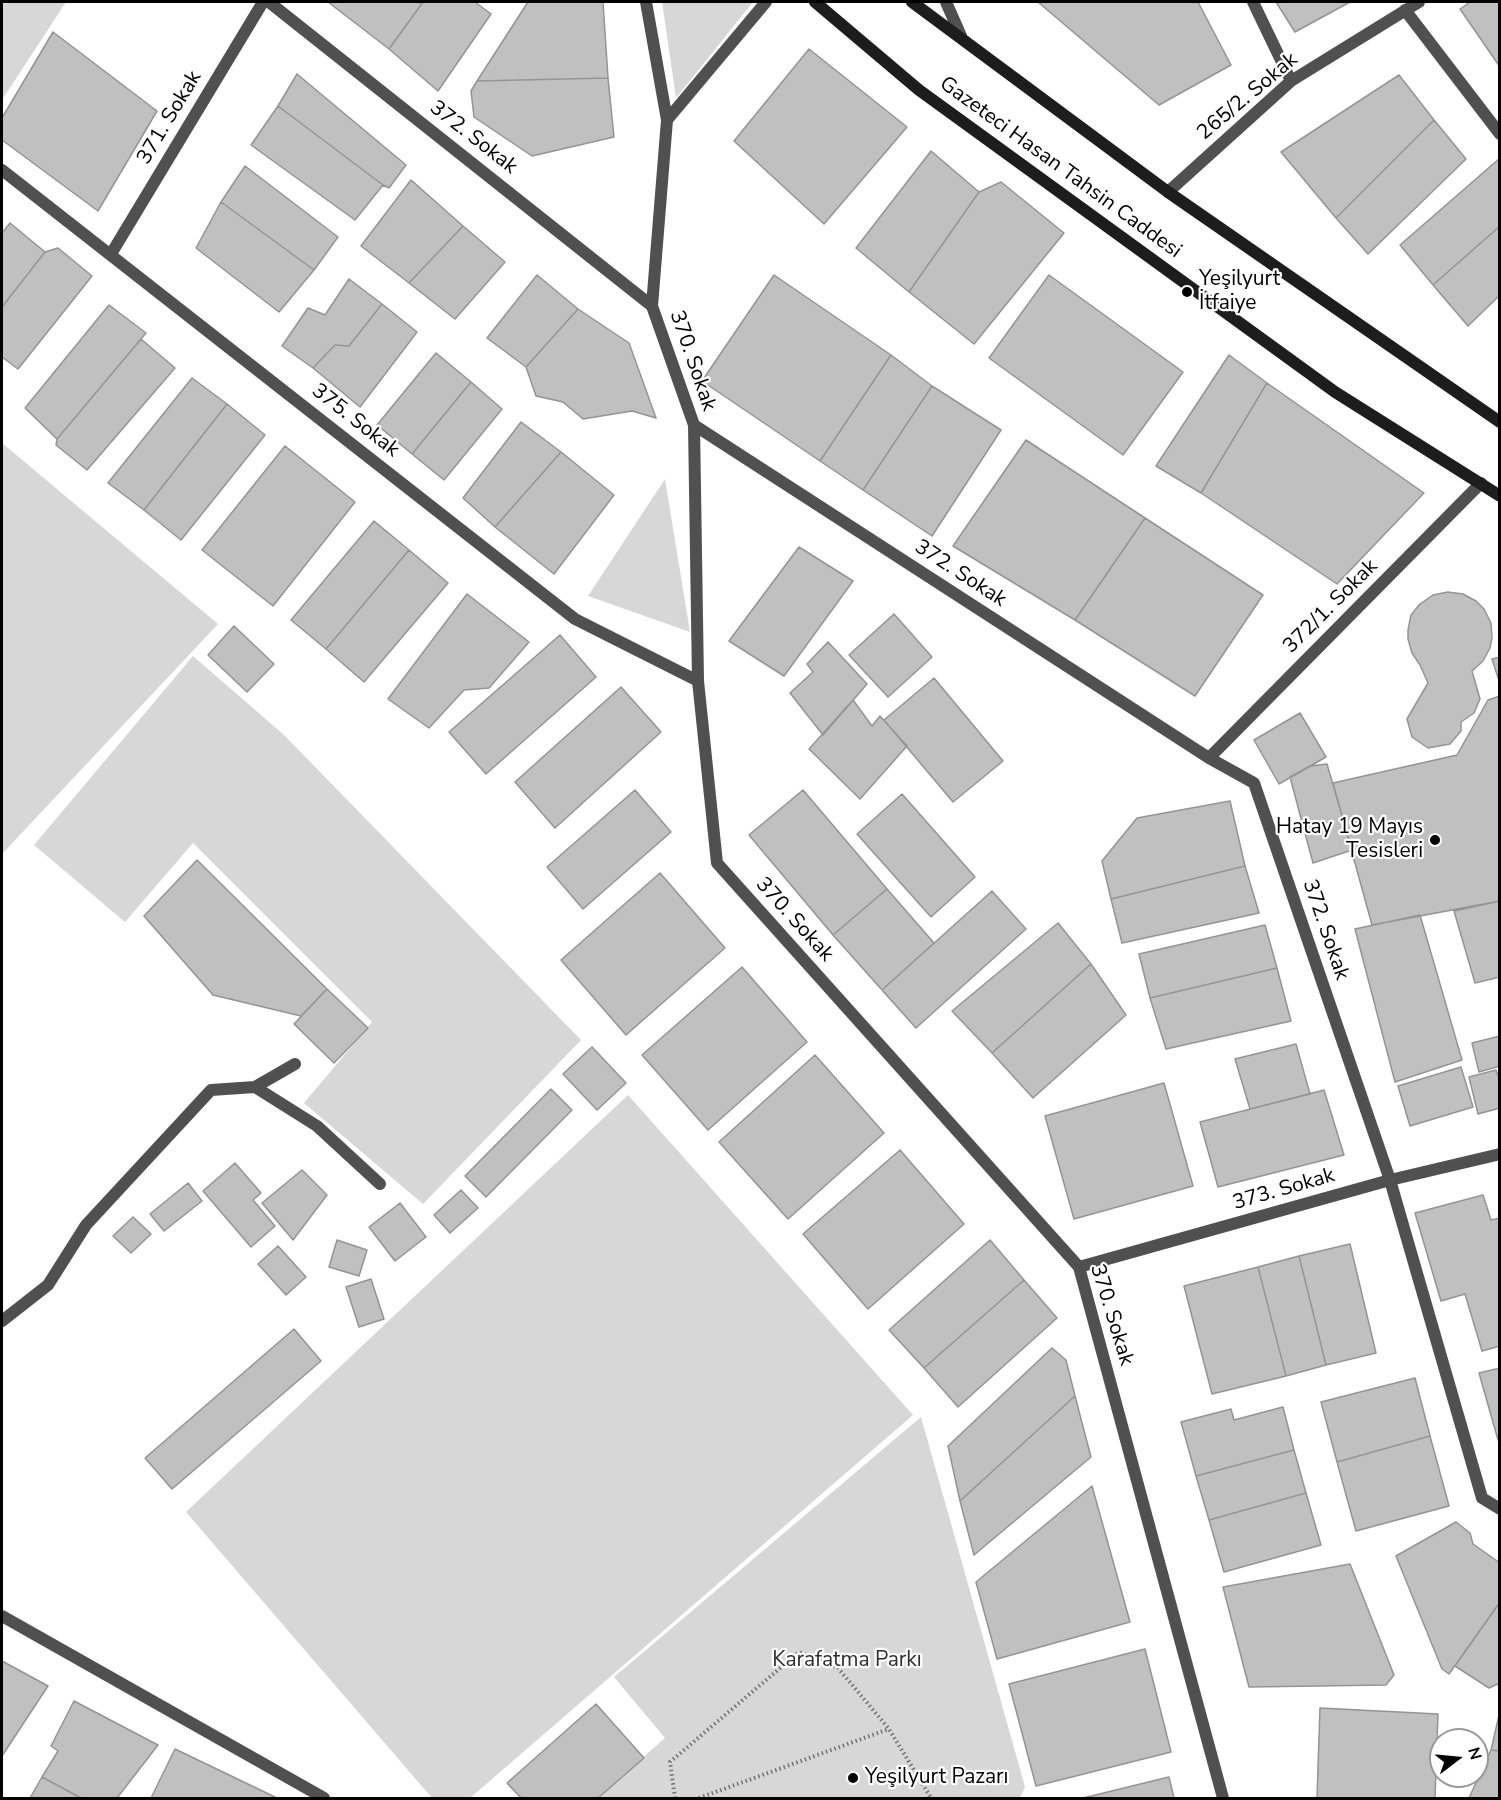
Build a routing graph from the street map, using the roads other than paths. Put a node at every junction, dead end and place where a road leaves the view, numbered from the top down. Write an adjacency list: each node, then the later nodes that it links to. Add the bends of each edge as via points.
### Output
1 (263, 2): 17 (street, 371. Sokak)
2 (269, 2): 18 (street, 372. Sokak)
3 (646, 2): 13 (street, 370. Sokak)
4 (766, 2): 13 (street)
5 (815, 2): 21 (main road, Gazeteci Hasan Tahsin Caddesi, via 919,90 1315,378)
6 (912, 2): 11 (main road, Gazeteci Hasan Tahsin Caddesi)
7 (946, 2): 11 (street)
8 (1253, 2): 12 (street)
9 (1419, 2): 10 (street, 265/2. Sokak)
10 (1405, 10): 12 (street, 265/2. Sokak); 14 (street)
11 (961, 36): 16 (main road, Gazeteci Hasan Tahsin Caddesi)
12 (1291, 81): 16 (street, 265/2. Sokak)
13 (667, 120): 18 (street, 370. Sokak)
14 (1500, 134)
15 (2, 170): 17 (street, 375. Sokak)
16 (1168, 192): 19 (main road, Gazeteci Hasan Tahsin Caddesi)
17 (111, 254): 23 (street, 375. Sokak, via 575,619)
18 (652, 306): 20 (street, 370. Sokak)
19 (1500, 422)
20 (694, 425): 23 (street, 370. Sokak); 24 (street, 372. Sokak)
21 (1481, 483): 22 (main road, Gazeteci Hasan Tahsin Caddesi); 24 (street, 372/1. Sokak)
22 (1499, 496)
23 (698, 681): 30 (street, 370. Sokak, via 717,862)
24 (1209, 758): 28 (street, 372. Sokak, via 1254,783)
25 (295, 1064): 26 (street)
26 (255, 1087): 29 (street, via 317,1126); 31 (street, via 211,1090 86,1225 48,1285)
27 (1500, 1154): 28 (street, 373. Sokak)
28 (1390, 1180): 30 (street, 373. Sokak); 32 (street, 372. Sokak, via 1482,1498)
29 (380, 1184)
30 (1079, 1267): 35 (street, 370. Sokak)
31 (2, 1321)
32 (1500, 1509)
33 (2, 1616): 34 (street)
34 (324, 1798)
35 (1223, 1798)

